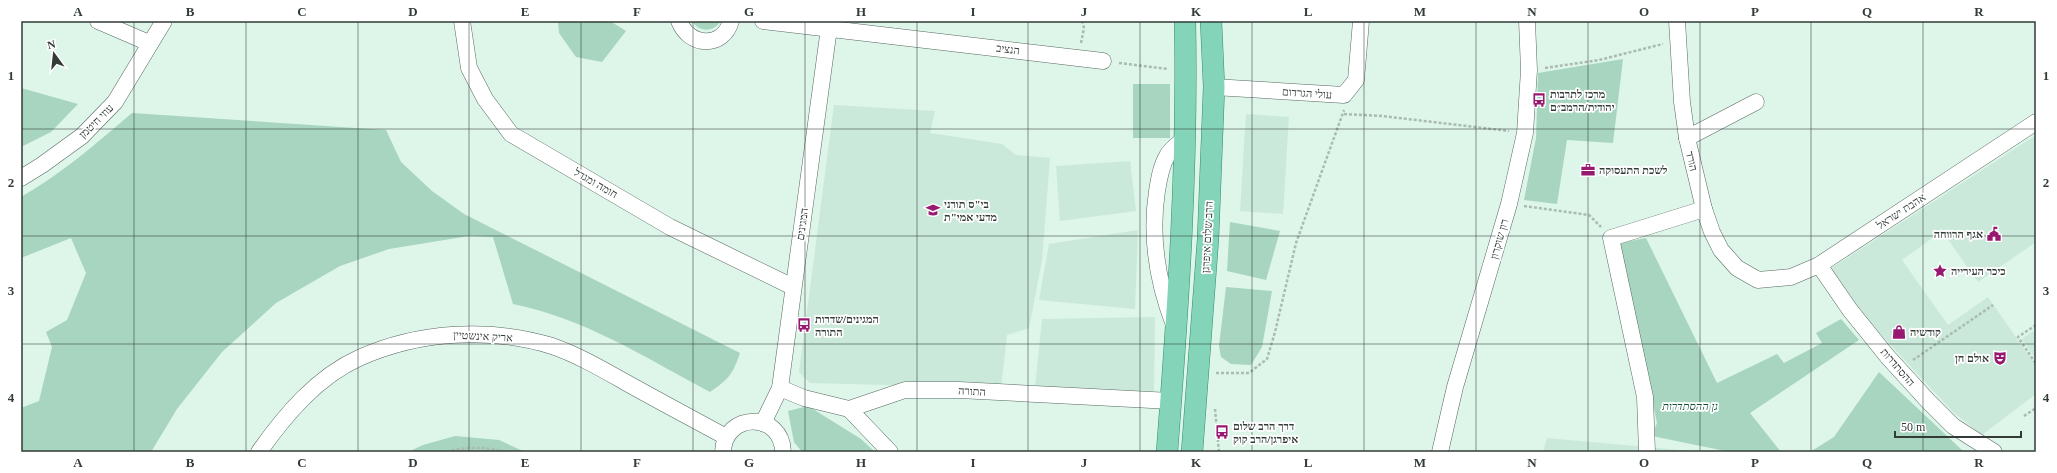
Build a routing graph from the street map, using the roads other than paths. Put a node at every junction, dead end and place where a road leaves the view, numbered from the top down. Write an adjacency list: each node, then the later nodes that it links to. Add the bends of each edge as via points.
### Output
1 (98, 21): 13 (street)
2 (164, 21): 13 (street, עוזי חיטמן)
3 (462, 21): 23 (street, חומה ומגדל, via 469,68 485,99 511,134 670,227)
4 (679, 21): 5 (street, via 687,34 702,41 718,38 725,33)
5 (732, 21)
6 (763, 21): 12 (street, הנציב)
7 (1185, 21): 25 (main road, via 1186,71 1177,332)
8 (1211, 21): 15 (main road, הרב שלום איפרגן)
9 (1361, 21): 15 (street, עולי הגרדום, via 1356,80 1344,95)
10 (1527, 21): 34 (street, רון שוקרון, via 1529,70 1525,133 1510,204 1455,387)
11 (1677, 21): 18 (street, הורד)
12 (828, 24): 14 (street, הנציב); 23 (street, המגינים)
13 (149, 43): 19 (street, עוזי חיטמן, via 115,102 82,136)
14 (1103, 60)
15 (1214, 87): 33 (main road, הרב שלום איפרגן, via 1208,239)
16 (1756, 102): 18 (street)
17 (2036, 122): 21 (street, אהבת ישראל)
18 (1687, 138): 20 (street, הורד)
19 (21, 178)
20 (1704, 209): 22 (street, הורד, via 1721,250 1737,268); 35 (street, via 1611,238 1646,397)
21 (1819, 265): 22 (street, אהבת ישראל, via 1791,277); 36 (street, ההסתדרות, via 1850,310 1899,369 1953,426)
22 (1758, 280)
23 (793, 288): 24 (street, המגינים)
24 (780, 388): 26 (street, via 804,398); 27 (street, המגינים)
25 (1171, 401): 26 (street, התורה, via 959,390 905,390); 32 (main road)
26 (849, 409): 31 (street)
27 (763, 423): 28 (street, via 747,422 739,425); 30 (street, via 778,434)
28 (725, 445): 29 (street, אריק אינשטיין, via 586,361 552,346 514,337 451,334 421,339 359,358 303,398)
29 (259, 452)
30 (783, 452)
31 (890, 452)
32 (1167, 452)
33 (1192, 452)
34 (1440, 452)
35 (1647, 452)
36 (1994, 452)

